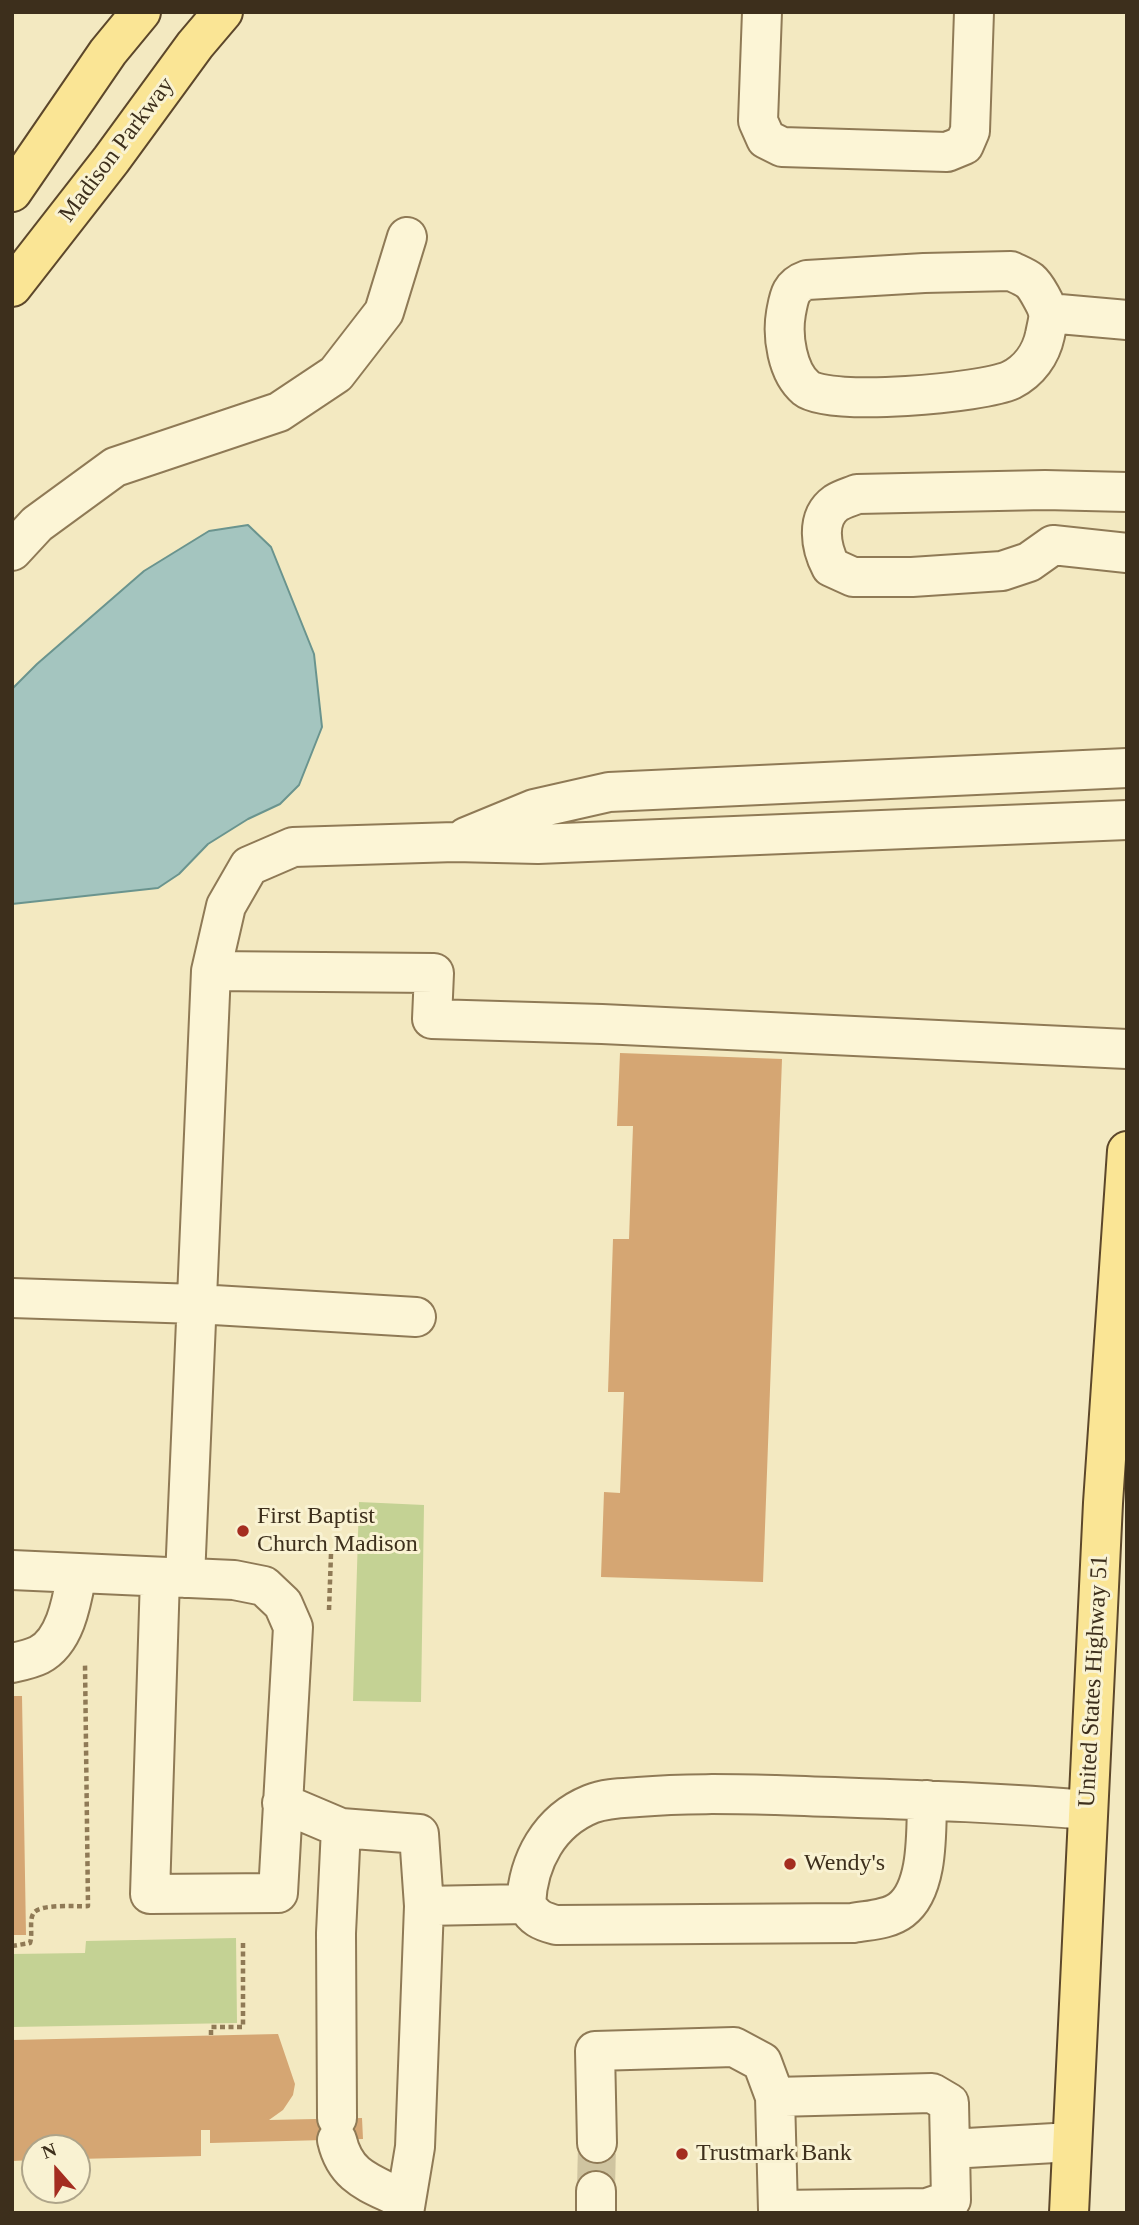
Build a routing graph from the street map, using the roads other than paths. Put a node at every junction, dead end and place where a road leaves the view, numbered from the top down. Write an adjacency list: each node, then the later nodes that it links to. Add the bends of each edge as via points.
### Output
1 (141, 12): 5 (main road, via 108,52)
2 (223, 12): 7 (main road, Madison Parkway)
3 (762, 12): 4 (street, via 758,121 766,139 782,147 947,152 964,145 970,131)
4 (974, 12)
5 (12, 192)
6 (407, 237): 13 (street, via 384,312 336,374 279,412 115,467 37,524)
7 (12, 287)
8 (1048, 313): 8 (street, via 1032,282 1011,271 807,280 789,293 785,319 788,354 796,376 807,389 823,396 879,398 987,387 1027,370 1040,352); 9 (street)
9 (1127, 320)
10 (1058, 490): 11 (street); 12 (street); 12 (street, via 857,494 833,505 821,536 831,567 853,577 1002,571 1029,562)
11 (1127, 492)
12 (1053, 545): 14 (street)
13 (12, 551)
14 (1127, 553)
15 (1127, 768): 17 (street, via 609,792 534,809)
16 (1127, 820): 17 (street, via 538,844)
17 (455, 842): 18 (street, via 293,847 249,866 226,906)
18 (211, 971): 19 (street, via 434,973 432,1019); 22 (street)
19 (1127, 1049)
20 (1126, 1161): 24 (main road, United States Highway 51)
21 (12, 1298): 22 (street)
22 (197, 1304): 23 (street); 27 (street)
23 (416, 1317)
24 (1117, 1447): 31 (main road, United States Highway 51)
25 (12, 1570): 26 (street)
26 (78, 1573): 27 (street); 28 (street, via 60,1633 40,1654)
27 (172, 1578): 30 (street, via 264,1586 283,1604 293,1627); 30 (street, via 150,1894 278,1892)
28 (12, 1663)
29 (927, 1800): 31 (street); 33 (street, via 694,1792 607,1799 556,1827 534,1860); 33 (street, via 919,1882 900,1911 880,1919 556,1925 540,1921)
30 (282, 1803): 32 (street)
31 (1088, 1810): 36 (main road, United States Highway 51)
32 (341, 1828): 34 (street, via 419,1834); 39 (street, via 336,1933 341,2158 354,2174)
33 (526, 1904): 34 (street)
34 (424, 1906): 39 (street, via 415,2147)
35 (775, 2097): 37 (street, via 761,2062 734,2047 595,2050); 38 (street, via 932,2093 949,2104); 40 (street)
36 (1072, 2142): 38 (street); 41 (main road, United States Highway 51)
37 (597, 2143)
38 (950, 2150): 40 (street, via 951,2200 927,2208)
39 (404, 2206)
40 (778, 2212)
41 (1069, 2213)

